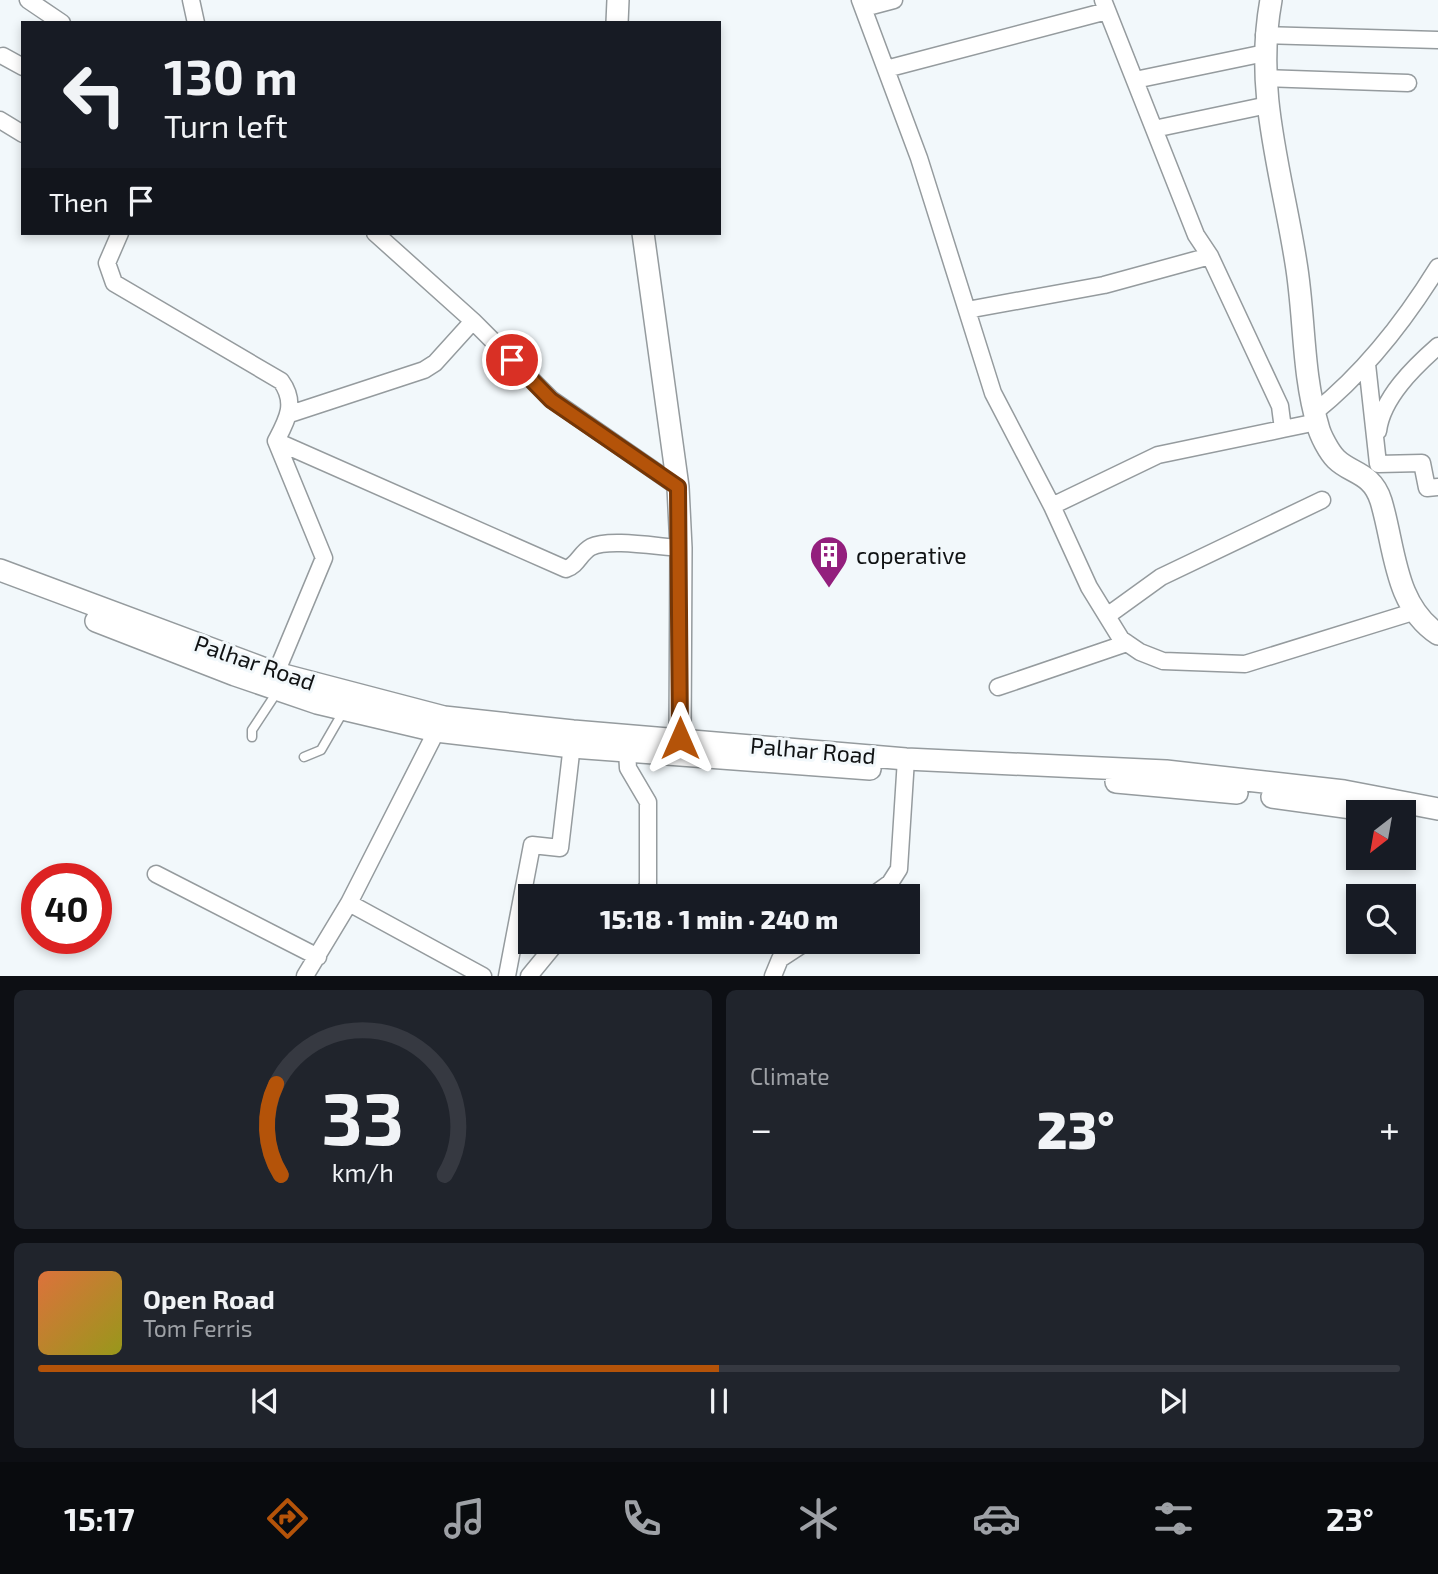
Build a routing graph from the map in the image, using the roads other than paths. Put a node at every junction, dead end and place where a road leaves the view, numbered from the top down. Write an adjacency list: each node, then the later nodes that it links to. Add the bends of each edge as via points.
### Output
1 (28, 0): 8 (street)
2 (191, 0): 9 (street)
3 (618, 0): 10 (main road)
4 (894, 0): 6 (street)
5 (1271, 0): 12 (main road)
6 (862, 4): 15 (street)
7 (1105, 6): 15 (street); 17 (street)
8 (59, 21)
9 (196, 21)
10 (617, 21)
11 (1438, 40): 12 (street)
12 (1265, 44): 16 (main road); 17 (street)
13 (1, 58): 14 (street)
14 (21, 66)
15 (886, 69): 28 (street)
16 (1266, 78): 18 (street); 19 (main road)
17 (1135, 80): 21 (street)
18 (1408, 83)
19 (1268, 105): 21 (street); 33 (main road, via 1297,264 1307,377)
20 (0, 120): 22 (street)
21 (1154, 129): 26 (street, via 1196,235)
22 (21, 133)
23 (119, 235): 32 (street, via 107,263 114,283 281,381)
24 (377, 235): 29 (street)
25 (642, 235): 38 (main road)
26 (1210, 256): 28 (street, via 1104,285); 34 (street, via 1280,406)
27 (1438, 267): 31 (street)
28 (967, 310): 41 (street, via 993,393)
29 (473, 321): 32 (street, via 424,370); 38 (street, via 551,400)
30 (1438, 346): 36 (street, via 1396,391 1380,416)
31 (1367, 364): 33 (street); 36 (street)
32 (290, 414): 35 (street)
33 (1316, 417): 34 (street); 39 (main road, via 1336,459 1362,472)
34 (1283, 429): 41 (street, via 1158,455)
35 (276, 441): 42 (street, via 566,569 588,548 600,544); 49 (street, via 324,558)
36 (1378, 464): 37 (street, via 1422,463 1427,488); 39 (street)
37 (1438, 486)
38 (678, 487): 42 (main road)
39 (1377, 493): 45 (main road, via 1399,581)
40 (1322, 500): 46 (street, via 1161,577)
41 (1052, 506): 46 (street)
42 (681, 548): 54 (main road)
43 (0, 569): 49 (main road, Palhar Road)
44 (0, 585): 49 (main road, Palhar Road)
45 (1416, 611): 47 (main road); 48 (street, via 1245,664 1163,662)
46 (1107, 616): 48 (street)
47 (1438, 634)
48 (1127, 643): 50 (street)
49 (277, 681): 51 (main road, Palhar Road); 52 (main road, Palhar Road); 53 (lane)
50 (998, 687)
51 (345, 709): 52 (main road, Palhar Road); 57 (lane, via 321,750)
52 (440, 724): 55 (main road, Palhar Road); 66 (street)
53 (252, 737)
54 (680, 738): 55 (main road, Palhar Road); 58 (main road, Palhar Road)
55 (573, 739): 56 (main road, Palhar Road); 73 (street, via 560,848 532,845)
56 (626, 751): 58 (main road, Palhar Road); 64 (street, via 628,768 648,802)
57 (304, 757)
58 (906, 765): 59 (main road, Palhar Road); 60 (main road, Palhar Road, via 1166,771 1344,790); 65 (street, via 899,869)
59 (1346, 807)
60 (1438, 809)
61 (1416, 818): 62 (main road)
62 (1438, 823)
63 (156, 874): 69 (street)
64 (648, 884)
65 (889, 884)
66 (349, 903): 69 (street); 72 (street)
67 (547, 954): 74 (street)
68 (788, 954): 70 (street)
69 (318, 957): 71 (street)
70 (771, 974)
71 (305, 975)
72 (483, 975)
73 (507, 975)
74 (529, 975)

